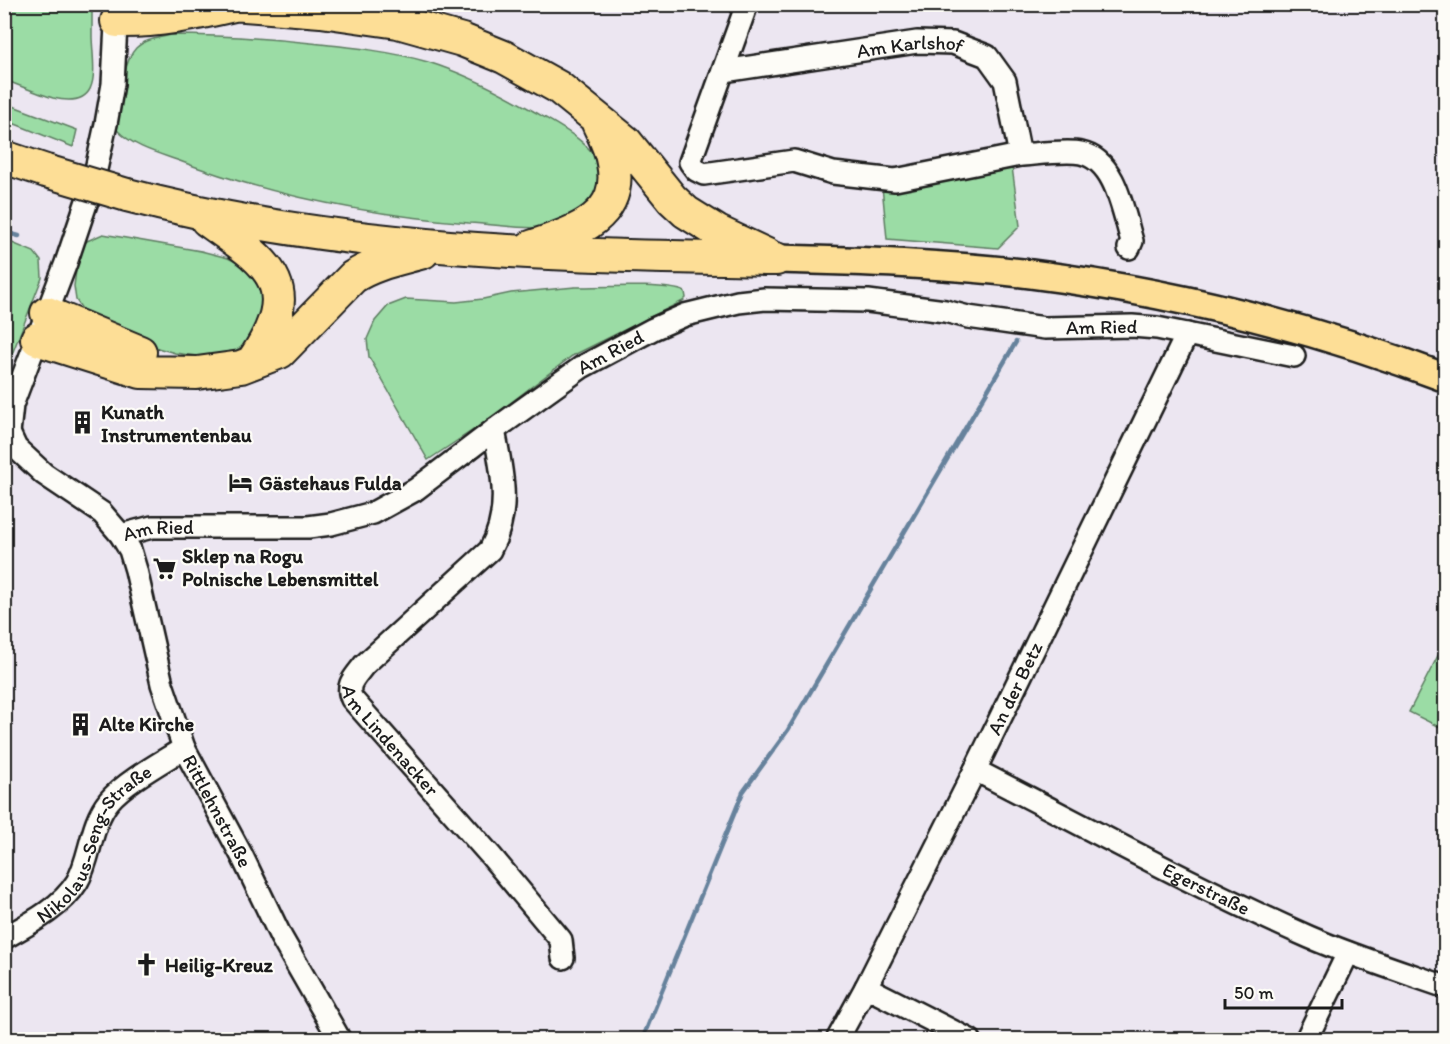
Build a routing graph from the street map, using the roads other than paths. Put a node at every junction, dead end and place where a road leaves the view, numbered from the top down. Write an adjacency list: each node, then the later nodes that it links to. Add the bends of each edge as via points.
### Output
1 (747, 4): 5 (street)
2 (233, 5): 3 (highway); 4 (highway, via 195,15 140,22)
3 (322, 8): 6 (highway, via 398,22 483,48 558,87)
4 (117, 13): 14 (street, via 113,84 100,153 84,213)
5 (724, 70): 7 (street, Am Karlshof, via 917,42 952,43 987,56 1005,81); 7 (street, via 690,162 704,174 794,161 833,172 895,180)
6 (597, 119): 12 (highway, via 614,163 612,192 606,205 584,227); 13 (highway, via 626,142 686,212)
7 (1020, 155): 11 (street, via 1081,153 1099,160 1110,174 1132,241)
8 (4, 157): 9 (highway, bridge)
9 (197, 213): 10 (highway, via 287,230); 17 (highway, via 262,261 276,286 278,312 274,327)
10 (442, 247): 12 (highway); 17 (highway, via 366,269 339,290 279,352)
11 (1129, 248)
12 (517, 252): 13 (highway)
13 (776, 259): 18 (main road, via 959,267 1124,289 1284,324)
14 (42, 326): 17 (highway, via 141,372 219,371); 20 (street, via 12,405)
15 (1187, 334): 16 (street, Am Ried); 19 (street, Am Ried, via 1132,326 1045,328 868,301 738,302 685,315 622,345 582,367); 23 (street, An der Betz)
16 (1294, 356)
17 (254, 361)
18 (1446, 378)
19 (494, 430): 21 (street, Am Ried, via 415,490 373,513 308,527 152,527); 26 (street, Am Lindenacker, via 504,505 500,528 490,550 364,665 349,691 561,940)
20 (7, 433): 21 (street, Am Ried, via 16,448 44,474 102,513)
21 (121, 535): 22 (street, Rittlehnstraße, via 136,570 155,660)
22 (184, 748): 24 (street, Nikolaus-Seng-Straße, via 111,800 102,811 77,881 60,902); 29 (street, Rittlehnstraße, via 281,937)
23 (975, 770): 25 (street, Egerstraße, via 1199,884); 27 (street, An der Betz)
24 (4, 938)
25 (1348, 953): 28 (street, Egerstraße); 32 (street)
26 (563, 958)
27 (866, 987): 30 (street, An der Betz); 31 (street)
28 (1446, 987)
29 (340, 1040)
30 (837, 1040)
31 (970, 1040)
32 (1306, 1040)

